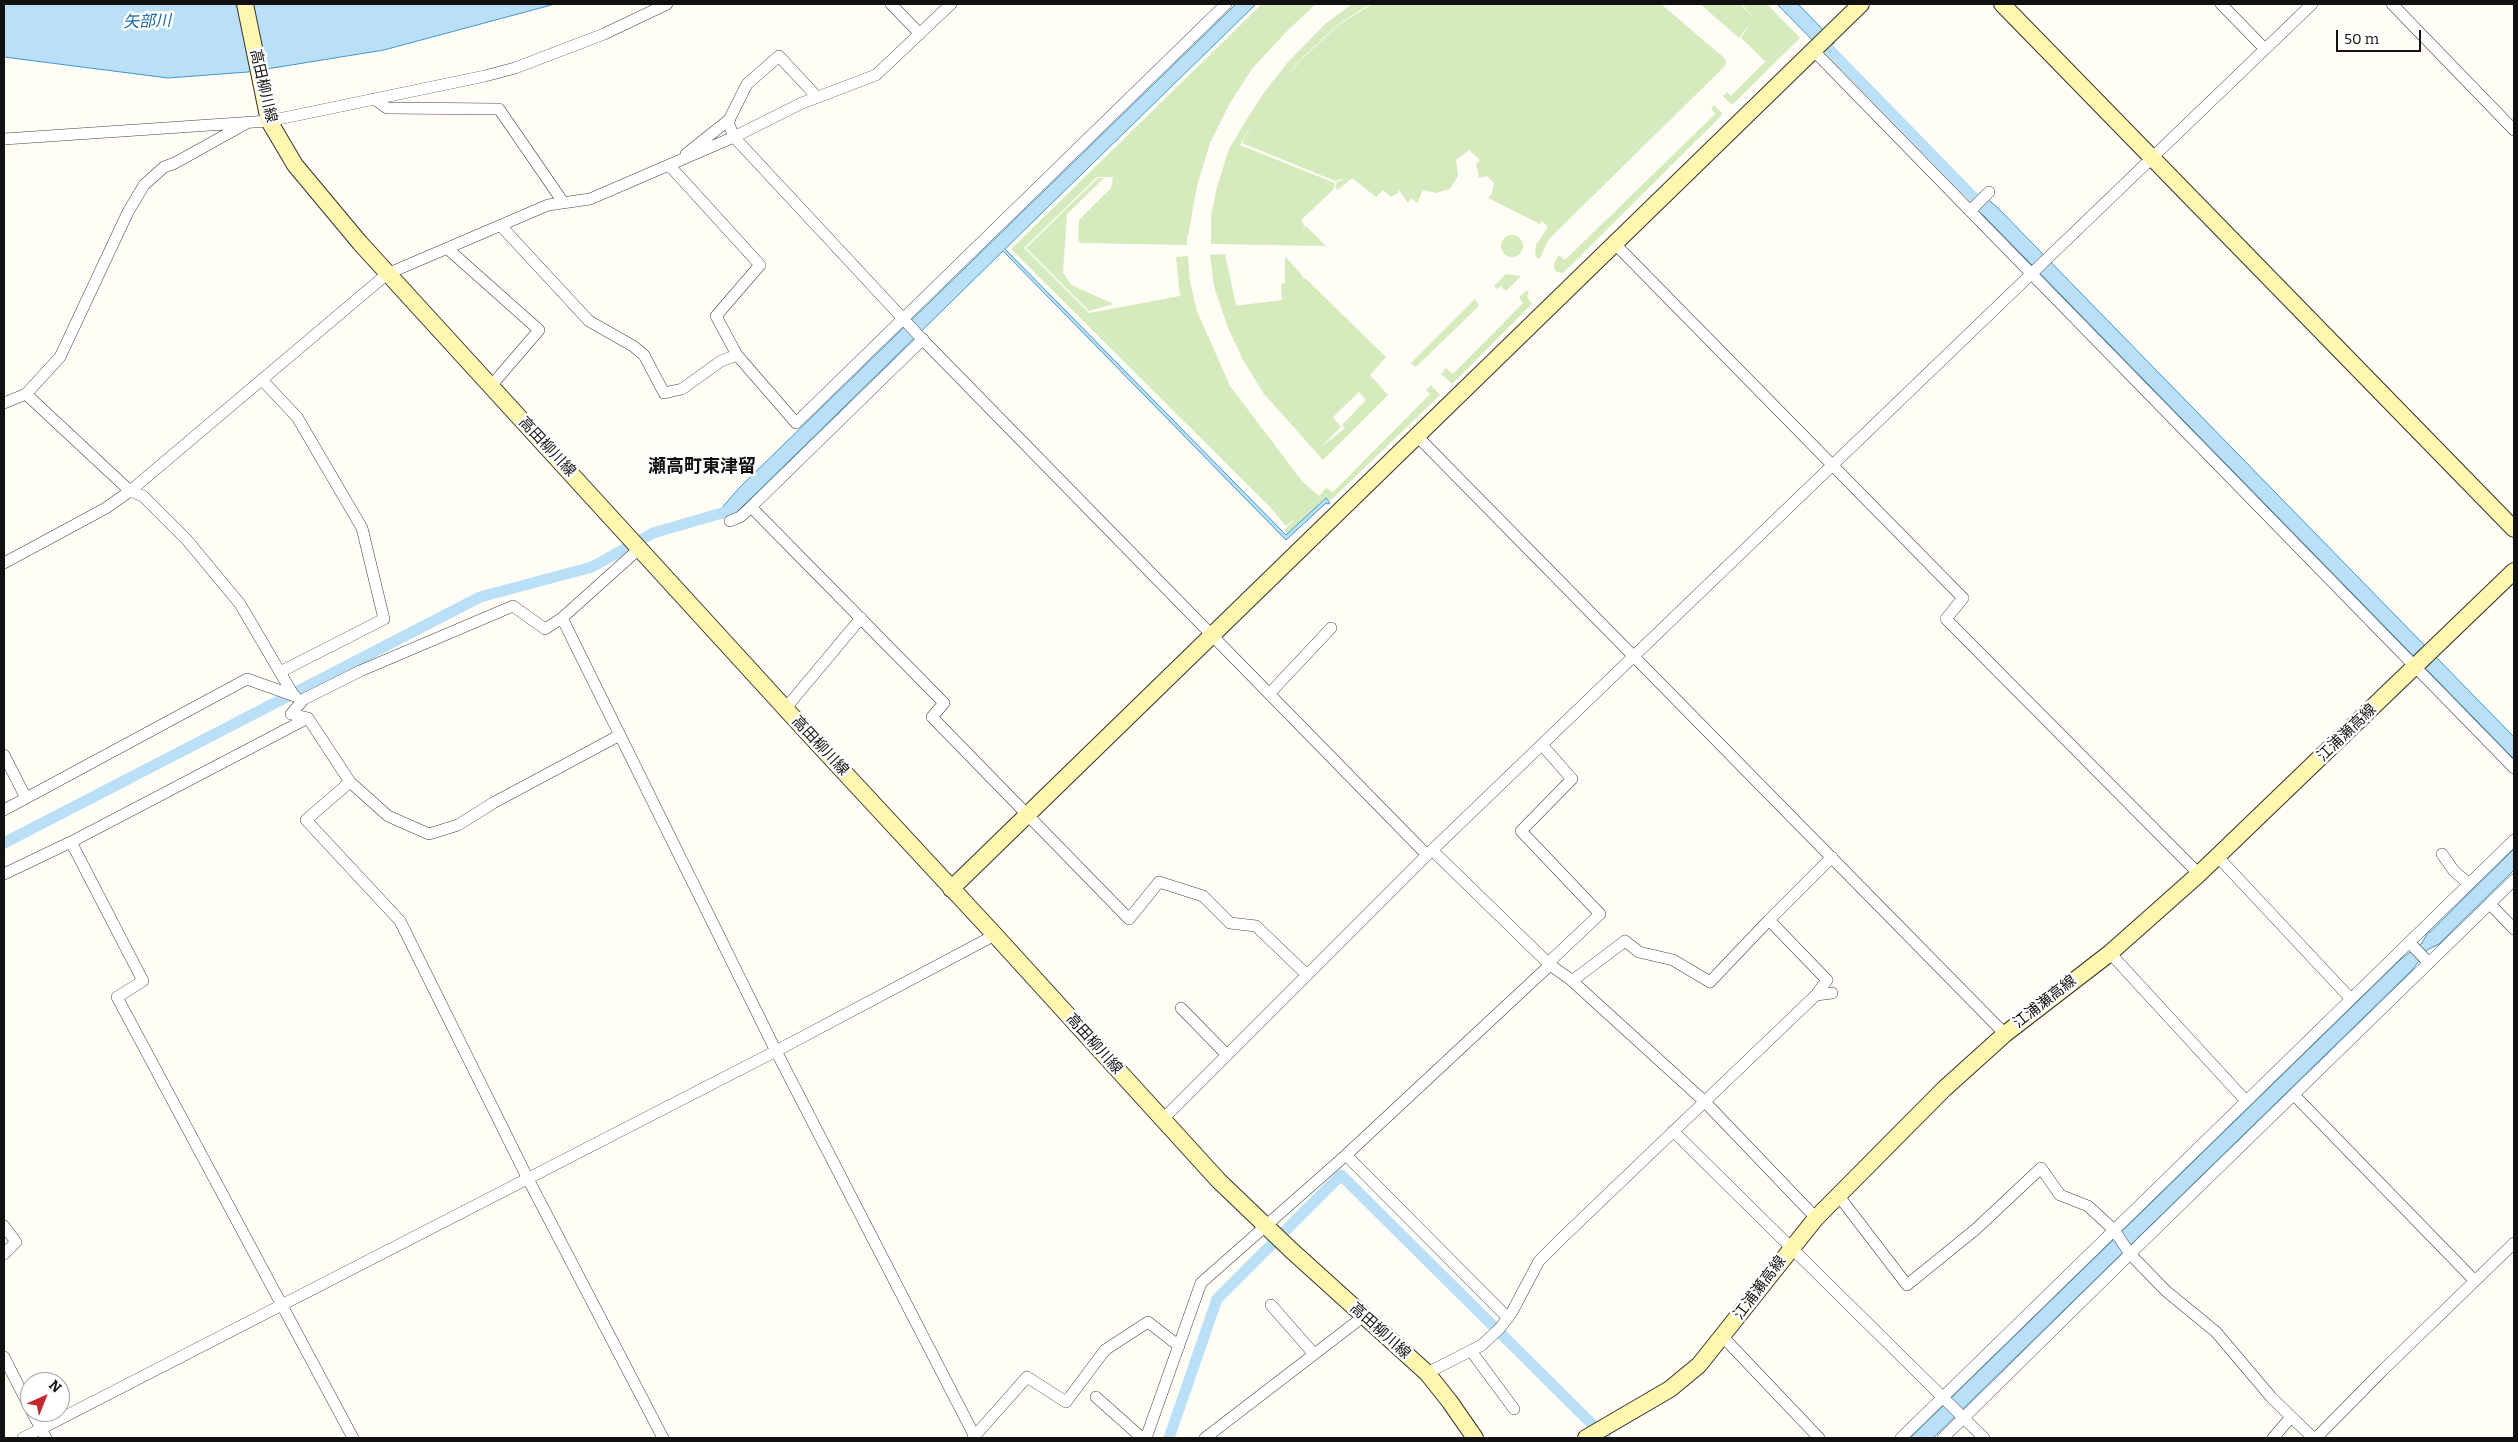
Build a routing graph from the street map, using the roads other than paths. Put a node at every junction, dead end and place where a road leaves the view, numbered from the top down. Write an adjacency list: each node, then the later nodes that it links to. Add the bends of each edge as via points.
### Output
1 (245, 4): 16 (main road, 高田柳川線)
2 (667, 4): 15 (street, via 589,41 515,68)
3 (892, 4): 11 (street)
4 (951, 4): 11 (street)
5 (1226, 4): 32 (street)
6 (1861, 4): 12 (main road)
7 (2002, 4): 22 (main road)
8 (2221, 4): 13 (street)
9 (2312, 4): 13 (street)
10 (2392, 4): 19 (street)
11 (920, 34): 14 (street, via 876,75)
12 (1814, 49): 26 (street); 28 (main road)
13 (2265, 49): 22 (street)
14 (817, 97): 17 (street, via 779,56 747,84); 20 (street)
15 (374, 99): 16 (street); 25 (street, via 387,108 499,108)
16 (268, 117): 18 (street); 31 (main road, 高田柳川線, via 295,165)
17 (730, 119): 20 (street, via 728,122); 23 (street)
18 (249, 122): 21 (street); 37 (street, via 164,167 144,185 128,212 60,357)
19 (2514, 130)
20 (734, 137): 23 (street); 32 (street)
21 (4, 139)
22 (2151, 156): 30 (street); 44 (main road)
23 (673, 163): 25 (street, via 584,200); 34 (street, via 760,265 716,316)
24 (1987, 195): 26 (street)
25 (563, 202): 27 (street, via 548,205)
26 (1972, 209): 30 (street)
27 (501, 226): 29 (street); 34 (street, via 589,321 644,355 664,393 682,389 721,361)
28 (1615, 244): 39 (main road); 40 (street)
29 (448, 248): 31 (street); 36 (street, via 539,330)
30 (2032, 272): 40 (street); 53 (street)
31 (387, 274): 35 (street); 36 (main road, 高田柳川線)
32 (903, 318): 33 (street); 34 (street, via 796,424)
33 (922, 339): 42 (street); 51 (street)
34 (737, 355)
35 (262, 380): 41 (street); 54 (street, via 298,417 362,528 384,619)
36 (491, 386): 45 (main road, 高田柳川線)
37 (26, 394): 38 (street); 41 (street)
38 (4, 403)
39 (1417, 436): 51 (main road); 52 (street)
40 (1833, 464): 52 (street); 74 (street, via 1964,598 1946,619)
41 (130, 491): 46 (street, via 106,508); 54 (street, via 143,496 224,582)
42 (751, 507): 43 (street, via 740,518); 49 (street)
43 (730, 521)
44 (2514, 529)
45 (640, 548): 48 (street); 57 (main road, 高田柳川線)
46 (4, 563)
47 (2514, 571): 53 (main road, 江浦瀬高線)
48 (562, 618): 56 (street, via 545,630 513,606); 59 (street)
49 (861, 618): 57 (street); 66 (street, via 944,703 932,717)
50 (1331, 628): 55 (street)
51 (1212, 635): 55 (street); 66 (main road)
52 (1635, 656): 60 (street); 71 (street)
53 (2417, 665): 62 (street); 72 (main road, 江浦瀬高線)
54 (280, 672): 56 (street)
55 (1270, 693): 69 (street)
56 (299, 698): 58 (street, via 291,714); 64 (street, via 247,679)
57 (785, 709): 77 (main road, 高田柳川線)
58 (308, 718): 63 (street); 68 (street)
59 (620, 735): 63 (street, via 492,803 458,825 429,834 388,816); 92 (street)
60 (1542, 745): 69 (street); 84 (street, via 1572,779 1522,831 1600,914)
61 (4, 755): 64 (street)
62 (2514, 768)
63 (350, 782): 100 (street, via 306,820 400,921)
64 (26, 798): 65 (street)
65 (4, 810)
66 (1026, 816): 77 (main road); 85 (street, via 1129,919 1159,882 1194,893 1203,896 1230,923 1256,926)
67 (2514, 840): 76 (street)
68 (71, 842): 73 (street); 111 (street, via 143,981 117,997)
69 (1430, 853): 84 (street); 85 (street)
70 (2442, 854): 76 (street)
71 (1832, 857): 79 (street); 91 (street)
72 (2218, 857): 74 (main road, 江浦瀬高線); 89 (street)
73 (4, 874)
74 (2199, 874): 83 (main road, 江浦瀬高線)
75 (2514, 880): 78 (street)
76 (2469, 884): 82 (street)
77 (951, 889): 81 (main road, 高田柳川線)
78 (2490, 904): 80 (street); 82 (street)
79 (1769, 920): 86 (street, via 1710,982 1673,960 1639,952 1625,941); 88 (street, via 1827,980)
80 (2514, 929)
81 (996, 935): 92 (street); 97 (main road, 高田柳川線)
82 (2419, 952): 89 (street); 94 (street)
83 (2110, 953): 91 (main road, 江浦瀬高線); 96 (street)
84 (1549, 964): 86 (street); 99 (street)
85 (1307, 975): 93 (street)
86 (1571, 980): 95 (street)
87 (1832, 993): 88 (street)
88 (1816, 995): 95 (street)
89 (2351, 999): 96 (street)
90 (1181, 1008): 93 (street)
91 (2005, 1034): 101 (main road, 江浦瀬高線, via 1944,1089)
92 (776, 1051): 100 (street); 128 (street)
93 (1227, 1055): 97 (street)
94 (2294, 1095): 109 (street); 110 (street)
95 (1704, 1101): 98 (street); 102 (street)
96 (2246, 1101): 105 (street)
97 (1162, 1120): 104 (main road, 高田柳川線)
98 (1673, 1131): 107 (street); 113 (street, via 1539,1261)
99 (1346, 1155): 104 (street); 113 (street)
100 (527, 1177): 111 (street); 131 (street)
101 (1838, 1195): 102 (main road, 江浦瀬高線); 105 (street, via 1907,1286 1976,1229 2041,1168 2060,1195 2088,1206)
102 (1816, 1218): 107 (main road, 江浦瀬高線)
103 (4, 1226): 108 (street, via 16,1242)
104 (1266, 1227): 114 (main road, 高田柳川線); 116 (street, via 1201,1283)
105 (2114, 1230): 109 (street); 123 (street)
106 (2514, 1243): 110 (street)
107 (1792, 1247): 115 (main road, 江浦瀬高線); 123 (street)
108 (4, 1254)
109 (2130, 1254): 125 (street, via 2216,1332); 126 (street)
110 (2475, 1281): 141 (street)
111 (283, 1304): 127 (street); 130 (street)
112 (1271, 1305): 118 (street)
113 (1510, 1315): 117 (street, via 1482,1345)
114 (1364, 1316): 118 (street); 120 (main road, 高田柳川線)
115 (1723, 1337): 135 (main road, 江浦瀬高線, via 1699,1365 1670,1389); 136 (street)
116 (1179, 1346): 128 (street, via 1148,1322 1105,1350 1066,1402 1028,1377); 132 (street)
117 (1471, 1351): 120 (street); 124 (street)
118 (1314, 1354): 133 (street)
119 (4, 1357): 121 (street)
120 (1427, 1374): 134 (main road, 高田柳川線)
121 (20, 1388)
122 (1096, 1397): 132 (street)
123 (1943, 1397): 126 (street); 137 (street)
124 (1514, 1409)
125 (2292, 1417): 140 (street); 141 (street)
126 (1964, 1418): 138 (street); 139 (street)
127 (43, 1433): 129 (street)
128 (973, 1436)
129 (23, 1438)
130 (353, 1438)
131 (663, 1438)
132 (1144, 1438)
133 (1205, 1438)
134 (1475, 1438)
135 (1586, 1438)
136 (1819, 1438)
137 (1902, 1438)
138 (1943, 1438)
139 (1984, 1438)
140 (2273, 1438)
141 (2314, 1438)

